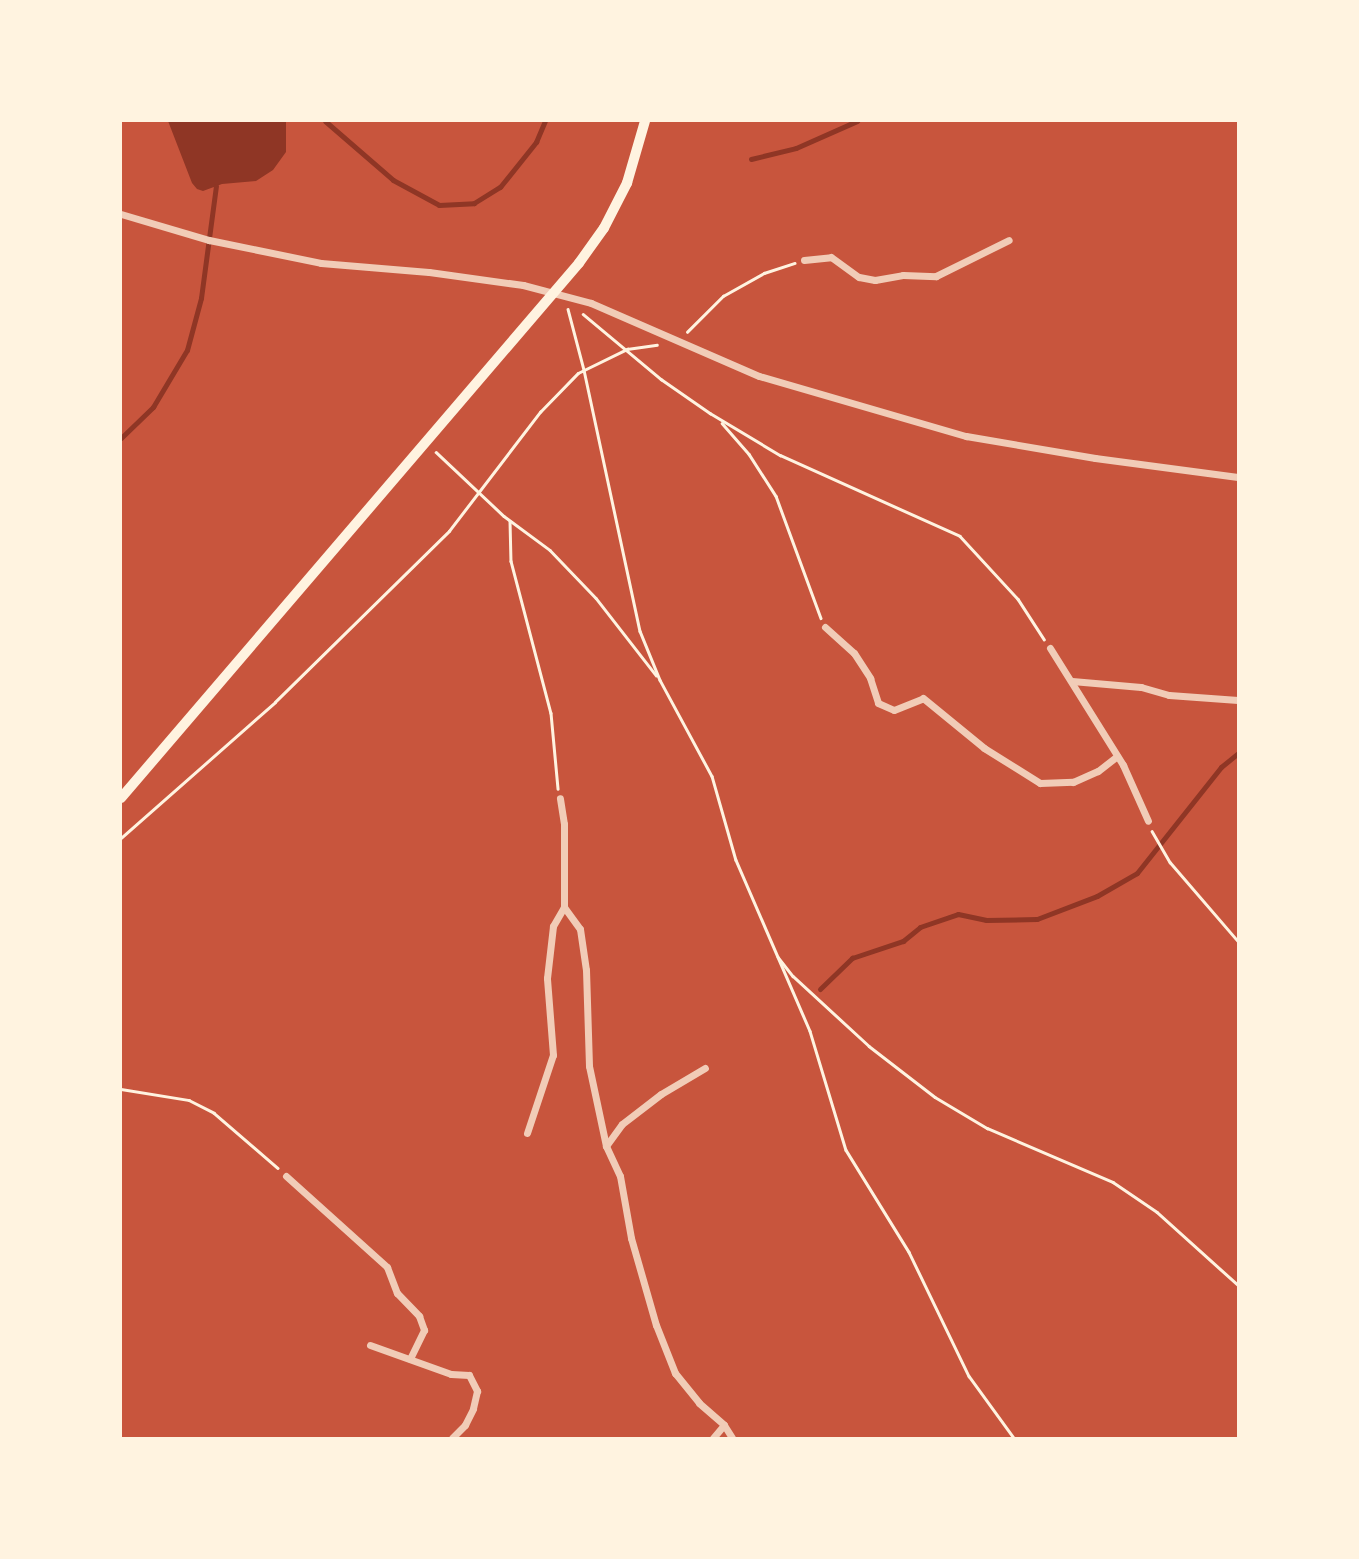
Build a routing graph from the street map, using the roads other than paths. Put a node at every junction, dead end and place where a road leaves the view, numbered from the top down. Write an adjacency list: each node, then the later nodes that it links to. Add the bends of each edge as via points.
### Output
1 (645, 121): 5 (main road, via 626,183 604,228)
2 (121, 214): 5 (street, via 209,240 321,263 486,278)
3 (1009, 240): 4 (street, via 936,276 875,280 859,277 831,257)
4 (804, 260)
5 (552, 293): 6 (street, via 591,303 759,376 966,436); 12 (main road)
6 (1238, 477)
7 (825, 627): 11 (street, via 854,653 870,678 878,704 894,710 923,698 984,748 1040,783 1073,782 1098,772)
8 (1050, 648): 9 (street)
9 (1072, 681): 10 (street); 11 (street)
10 (1238, 700)
11 (1117, 756): 14 (street)
12 (121, 798)
13 (560, 798): 15 (street)
14 (1148, 821)
15 (564, 907): 17 (street, via 553,926 548,967 553,1055); 18 (street, via 580,929 590,1066)
16 (705, 1068): 18 (street, via 622,1124)
17 (527, 1133)
18 (606, 1146): 22 (street, via 621,1176 631,1238 675,1373)
19 (286, 1176): 21 (street, via 387,1267 397,1293 419,1316 425,1330)
20 (370, 1345): 21 (street)
21 (410, 1359): 23 (street, via 451,1374 470,1375 477,1391 473,1409)
22 (724, 1425): 24 (street); 25 (street)
23 (452, 1438)
24 (713, 1438)
25 (732, 1438)

